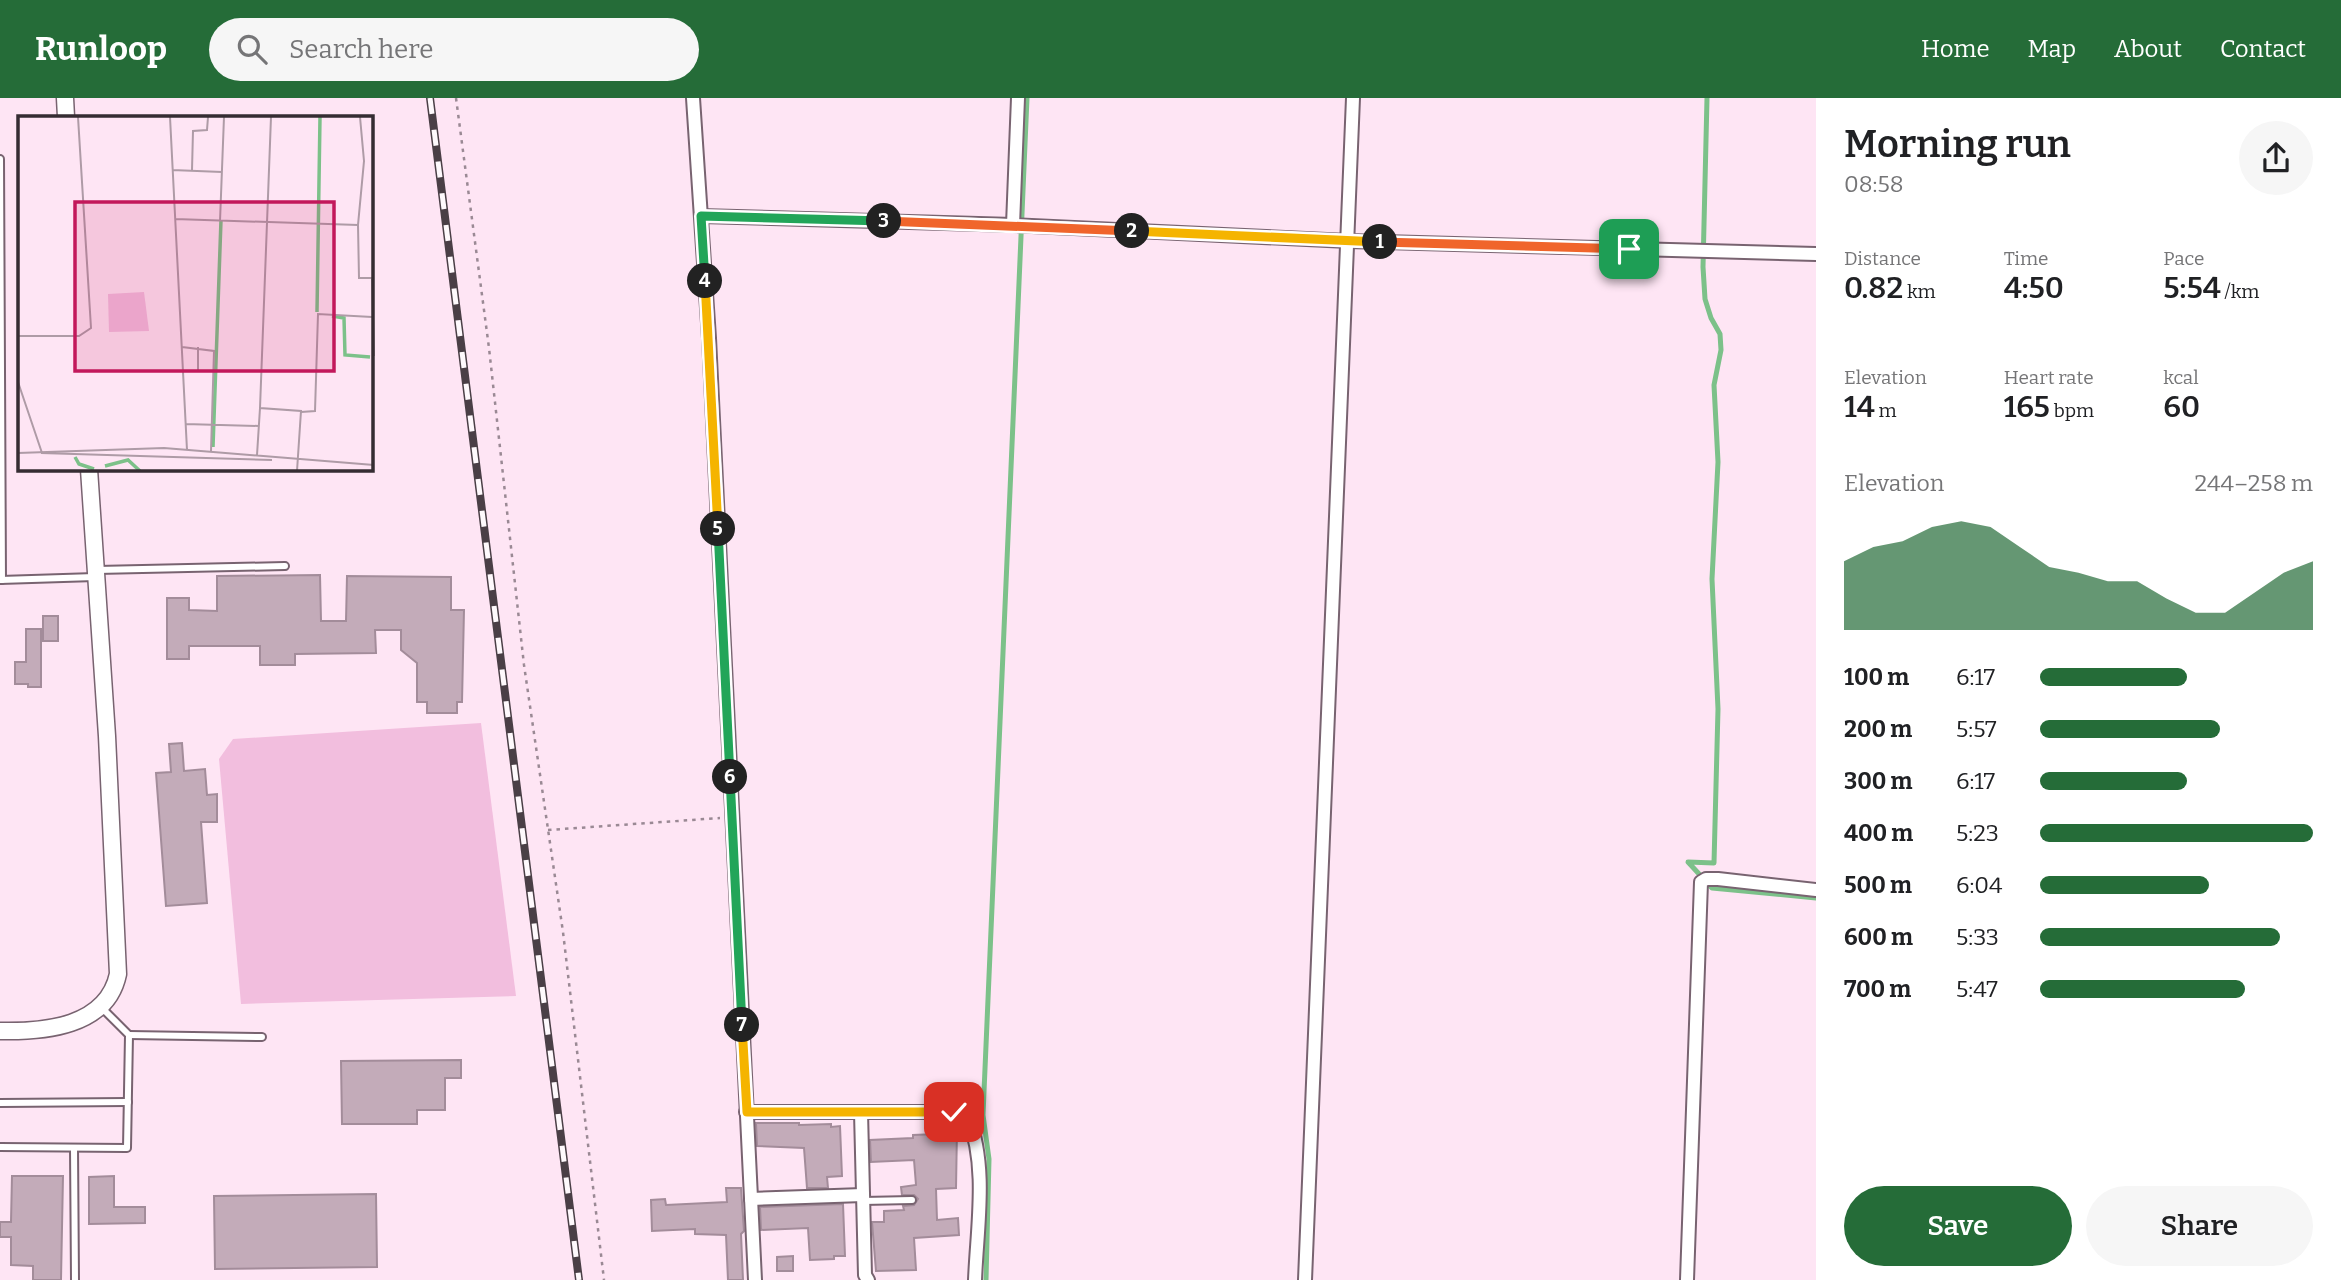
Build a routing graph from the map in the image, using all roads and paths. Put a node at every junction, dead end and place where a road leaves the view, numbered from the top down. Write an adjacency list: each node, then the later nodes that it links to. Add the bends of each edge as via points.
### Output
1 (65, 98): 6 (street)
2 (456, 98): 18 (path)
3 (693, 98): 8 (street)
4 (1018, 98): 9 (street)
5 (1353, 98): 10 (street)
6 (66, 116)
7 (0, 159): 12 (lane)
8 (701, 216): 9 (street); 17 (street)
9 (1013, 225): 10 (street)
10 (1348, 241): 11 (street); 38 (street)
11 (1816, 254)
12 (0, 308): 16 (lane)
13 (89, 471): 15 (street)
14 (285, 566): 15 (lane)
15 (95, 573): 16 (lane); 20 (street, via 119,965 112,992)
16 (1, 580)
17 (732, 817): 18 (path); 26 (street)
18 (548, 830): 34 (path)
19 (1816, 890): 39 (street, via 1706,878 1701,882)
20 (101, 1006): 21 (street, via 61,1027); 22 (lane)
21 (0, 1031)
22 (129, 1035): 23 (lane); 24 (lane)
23 (262, 1037)
24 (128, 1102): 25 (lane); 29 (lane, via 127,1148)
25 (0, 1103)
26 (747, 1112): 27 (street); 31 (street)
27 (861, 1112): 30 (street); 37 (street, via 954,1112 968,1117 975,1135 979,1189)
28 (0, 1147): 29 (lane)
29 (74, 1148): 33 (lane)
30 (863, 1198): 31 (street); 32 (lane); 36 (street)
31 (751, 1199): 35 (street)
32 (912, 1200)
33 (75, 1280)
34 (604, 1280)
35 (755, 1280)
36 (868, 1280)
37 (975, 1280)
38 (1305, 1280)
39 (1688, 1280)

